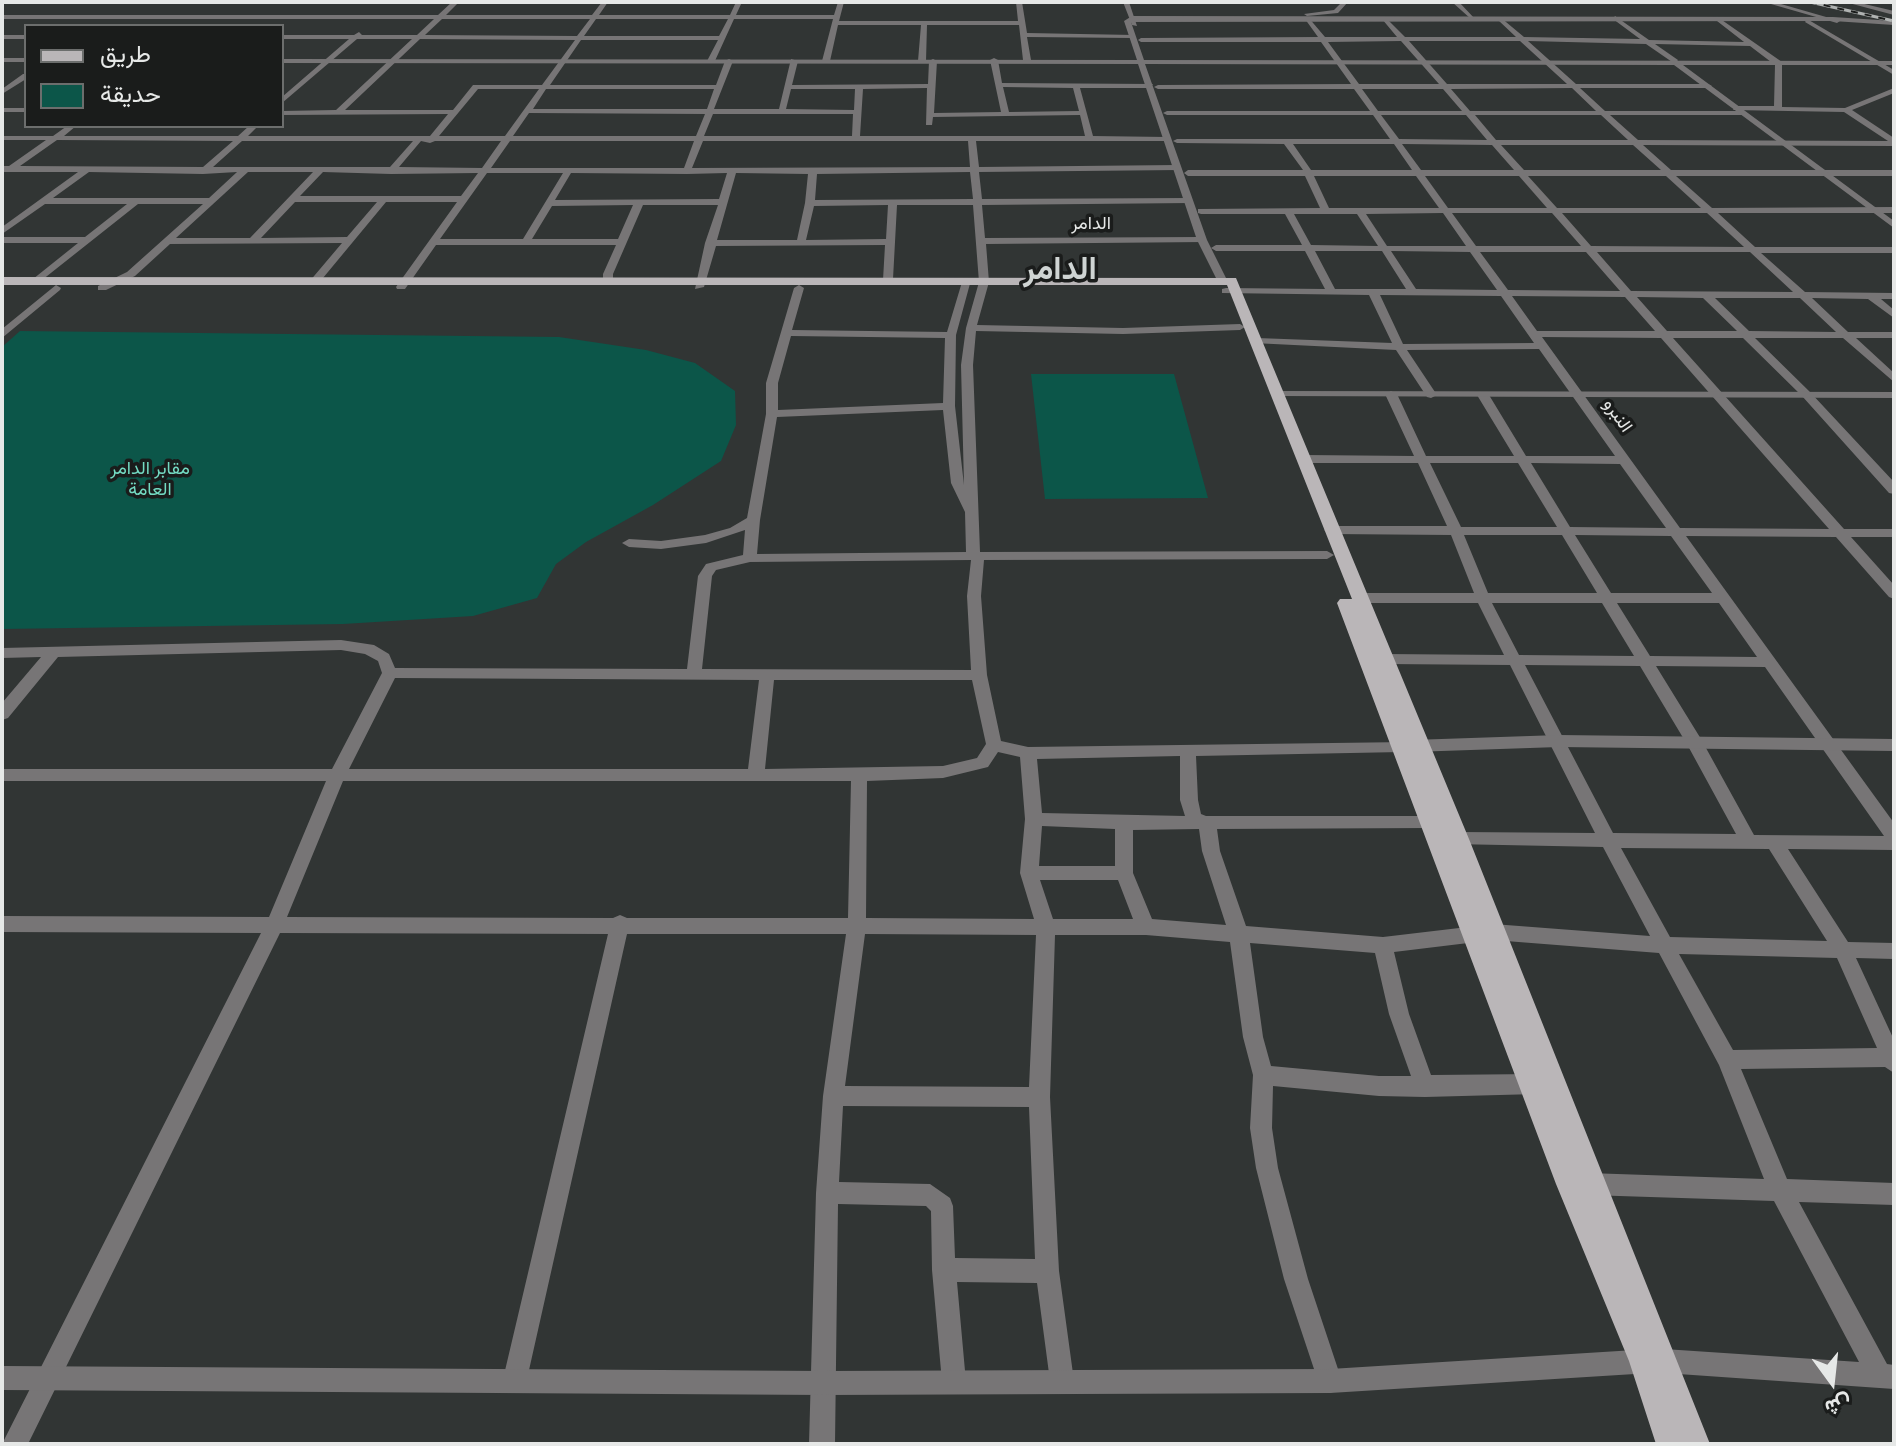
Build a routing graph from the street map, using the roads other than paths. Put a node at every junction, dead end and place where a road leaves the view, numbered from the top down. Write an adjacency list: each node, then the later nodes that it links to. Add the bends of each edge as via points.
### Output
1 (456, 2): 22 (street)
2 (605, 2): 24 (street)
3 (739, 2): 25 (street)
4 (841, 2): 31 (street)
5 (1019, 2): 38 (street)
6 (1126, 2): 36 (street)
7 (1298, 2): 26 (street, النبرو)
8 (1345, 2): 26 (street, via 1336,12)
9 (1455, 2): 27 (street)
10 (1767, 2): 34 (street)
11 (1848, 2): 13 (street)
12 (1886, 2): 13 (street)
13 (1861, 5): 17 (street)
14 (132, 9): 20 (street)
15 (243, 9): 18 (street)
16 (388, 10): 21 (street)
17 (1894, 13)
18 (233, 16): 20 (street); 21 (street); 40 (street)
19 (2, 17): 20 (street)
20 (120, 17): 39 (street)
21 (379, 17): 22 (street); 47 (street)
22 (440, 17): 23 (street); 48 (street)
23 (518, 17): 24 (street); 49 (street)
24 (595, 17): 25 (street); 50 (street)
25 (734, 17): 31 (street); 51 (street)
26 (1308, 17): 27 (street); 28 (street); 36 (street); 55 (street, النبرو)
27 (1473, 18): 30 (street)
28 (1385, 19): 32 (street); 52 (street)
29 (1500, 19): 30 (street); 32 (street); 53 (street)
30 (1617, 19): 33 (street); 34 (street); 57 (street)
31 (836, 20): 37 (street); 70 (street)
32 (1446, 20): 56 (street)
33 (1719, 20): 35 (street); 58 (street)
34 (1835, 20): 35 (street); 41 (street); 41 (street)
35 (1807, 21): 78 (street)
36 (1134, 22): 43 (street, via 1127,21); 54 (street)
37 (924, 23): 38 (street); 71 (street)
38 (1022, 23): 42 (street)
39 (108, 24)
40 (220, 24)
41 (1894, 26)
42 (1024, 35): 43 (street); 62 (street)
43 (1132, 36): 73 (street)
44 (2, 37): 45 (street)
45 (24, 37)
46 (284, 37): 47 (street)
47 (355, 37): 48 (street); 64 (street)
48 (419, 37): 49 (street); 65 (street)
49 (500, 37): 50 (street)
50 (582, 37): 51 (street); 66 (street)
51 (723, 38): 67 (street)
52 (1403, 39): 55 (street); 56 (street); 75 (street)
53 (1521, 39): 56 (street); 57 (street); 76 (street)
54 (1141, 40): 55 (street); 73 (street)
55 (1322, 40): 74 (street, النبرو)
56 (1462, 41)
57 (1647, 42): 58 (street); 77 (street)
58 (1753, 44): 80 (street)
59 (2, 60): 60 (street)
60 (24, 60)
61 (994, 60): 62 (street); 72 (street); 86 (street)
62 (1027, 60): 73 (street)
63 (284, 61): 64 (street)
64 (327, 61): 65 (street); 90 (street)
65 (393, 61): 66 (street); 113 (street)
66 (564, 61): 67 (street); 91 (street)
67 (711, 61): 68 (street)
68 (729, 61): 69 (street); 98 (street)
69 (794, 61): 70 (street); 99 (street)
70 (826, 61): 71 (street)
71 (922, 61): 72 (street)
72 (933, 61): 93 (street)
73 (1145, 61): 74 (street); 94 (street)
74 (1339, 61): 75 (street); 88 (street, النبرو)
75 (1423, 62): 76 (street); 95 (street)
76 (1546, 62): 77 (street); 96 (street)
77 (1675, 62): 80 (street); 97 (street)
78 (1878, 63): 79 (street); 80 (street); 81 (street)
79 (1894, 63)
80 (1779, 64): 108 (street)
81 (1894, 73)
82 (24, 77): 84 (street)
83 (2, 85): 84 (street)
84 (12, 85): 85 (street); 103 (street)
85 (24, 85)
86 (1000, 85): 87 (street); 121 (street)
87 (1076, 85): 94 (street); 122 (street)
88 (1356, 85): 95 (street); 101 (street); 118 (street, النبرو)
89 (284, 86): 90 (street)
90 (299, 86): 104 (street)
91 (547, 86): 98 (street); 110 (street); 114 (street, via 476,87)
92 (859, 86): 93 (street); 99 (street); 117 (street)
93 (933, 86): 125 (street)
94 (1154, 86): 100 (street); 123 (street); 139 (street)
95 (1444, 86): 96 (street); 119 (street)
96 (1572, 86): 97 (street); 124 (street)
97 (1708, 86): 107 (street)
98 (718, 87): 115 (street)
99 (788, 87): 116 (street)
100 (1222, 87): 101 (street); 111 (street)
101 (1288, 87): 112 (street)
102 (1894, 90): 109 (street)
103 (2, 92)
104 (284, 99)
105 (2, 110): 106 (street)
106 (24, 110)
107 (1739, 110): 108 (street); 124 (street); 149 (street)
108 (1778, 110): 109 (street)
109 (1846, 110): 153 (street)
110 (528, 111): 115 (street); 145 (street)
111 (1232, 111): 112 (street); 123 (street); 126 (street)
112 (1303, 111): 118 (street); 127 (street)
113 (339, 112): 114 (street); 120 (street)
114 (454, 112): 144 (street)
115 (709, 112): 116 (street); 146 (street)
116 (782, 112): 117 (street)
117 (857, 112): 136 (street)
118 (1375, 112): 119 (street); 140 (street, النبرو)
119 (1468, 112): 124 (street); 141 (street)
120 (284, 113)
121 (1005, 113): 122 (street); 125 (street)
122 (1081, 113): 135 (street)
123 (1167, 113): 139 (street)
124 (1601, 113): 148 (street)
125 (930, 115): 134 (street)
126 (1238, 121)
127 (1309, 121)
128 (69, 128): 133 (street)
129 (252, 128): 142 (street)
130 (1243, 131): 150 (street)
131 (1315, 132): 152 (street)
132 (2, 138): 133 (street)
133 (54, 138): 142 (street); 160 (street)
134 (926, 139): 137 (street); 138 (street)
135 (1090, 139): 138 (street); 139 (street)
136 (856, 140): 137 (street); 147 (street)
137 (885, 140): 159 (street)
138 (972, 140): 157 (street)
139 (1172, 140): 150 (street); 154 (street); 174 (street)
140 (1395, 140): 141 (street); 152 (street); 170 (street, النبرو)
141 (1493, 140): 148 (street); 171 (street)
142 (238, 141): 143 (street); 161 (street)
143 (417, 141): 144 (street); 162 (street)
144 (430, 141): 145 (street)
145 (507, 141): 146 (street); 163 (street)
146 (699, 141): 147 (street); 165 (street)
147 (793, 141): 167 (street)
148 (1633, 141): 149 (street); 172 (street)
149 (1781, 141): 153 (street); 173 (street)
150 (1249, 142): 151 (street)
151 (1287, 142): 152 (street); 169 (street)
152 (1321, 142)
153 (1894, 143)
154 (1177, 168): 157 (street); 182 (street)
155 (246, 169): 156 (street); 161 (street); 181 (street)
156 (321, 169): 162 (street); 176 (street)
157 (974, 169): 159 (street); 188 (street)
158 (86, 170): 160 (street); 161 (street); 179 (street)
159 (883, 170): 168 (street)
160 (5, 171)
161 (203, 171)
162 (391, 171): 163 (street)
163 (484, 171): 164 (street); 177 (street)
164 (568, 171): 165 (street); 184 (street)
165 (687, 171): 166 (street)
166 (732, 171): 167 (street); 183 (street)
167 (785, 171): 168 (street)
168 (813, 171): 186 (street)
169 (1308, 172): 170 (street); 174 (street); 196 (street)
170 (1418, 172): 171 (street); 189 (street, النبرو)
171 (1521, 172): 172 (street); 190 (street)
172 (1666, 172): 173 (street); 191 (street)
173 (1823, 172): 175 (street); 192 (street)
174 (1188, 173): 194 (street)
175 (1894, 173)
176 (292, 199): 178 (street); 202 (street)
177 (464, 199): 178 (street); 207 (street)
178 (383, 200): 203 (street)
179 (43, 201): 180 (street); 199 (street)
180 (136, 201): 181 (street); 201 (street)
181 (210, 201): 205 (street)
182 (1188, 201): 188 (street); 204 (street)
183 (722, 202): 185 (street); 212 (street)
184 (550, 203): 185 (street); 208 (street)
185 (639, 203): 209 (street)
186 (810, 203): 187 (street); 210 (street)
187 (893, 203): 188 (street); 211 (street)
188 (979, 203): 206 (street)
189 (1444, 209): 190 (street); 197 (street); 216 (street, النبرو)
190 (1554, 209): 191 (street); 217 (street)
191 (1709, 210): 192 (street); 218 (street)
192 (1874, 210): 193 (street); 198 (street)
193 (1894, 210)
194 (1201, 211): 195 (street); 213 (street)
195 (1288, 211): 196 (street); 214 (street)
196 (1326, 211): 197 (street)
197 (1360, 211): 215 (street)
198 (1894, 225)
199 (2, 231)
200 (2, 240): 201 (street)
201 (88, 240): 221 (street)
202 (253, 240): 203 (street); 205 (street)
203 (348, 240): 222 (street)
204 (1202, 240): 206 (street, الدامر); 230 (street)
205 (167, 241): 225 (street, via 131,274)
206 (981, 241): 229 (street)
207 (432, 242): 208 (street); 226 (street)
208 (526, 242): 209 (street)
209 (621, 242): 223 (street)
210 (801, 242): 211 (street); 212 (street)
211 (890, 242): 224 (street)
212 (710, 243): 227 (street)
213 (1216, 248): 214 (street); 230 (street)
214 (1309, 249): 215 (street); 234 (street)
215 (1388, 249): 216 (street); 236 (street)
216 (1475, 250): 217 (street); 237 (street, النبرو)
217 (1589, 250): 218 (street); 238 (street)
218 (1753, 250): 219 (street); 240 (street)
219 (1894, 250)
220 (2, 281): 221 (main road)
221 (37, 281): 225 (main road)
222 (314, 282): 225 (main road); 226 (main road)
223 (608, 282): 226 (main road); 227 (main road)
224 (892, 282): 227 (main road); 228 (main road)
225 (107, 285): 226 (main road); 232 (main road)
226 (403, 285): 227 (main road)
227 (700, 285): 233 (main road)
228 (966, 285): 229 (main road); 233 (main road); 248 (street)
229 (984, 285): 230 (main road); 244 (street)
230 (1228, 285): 234 (street); 246 (main road)
231 (2, 288): 232 (main road)
232 (56, 288): 247 (street)
233 (799, 288): 245 (street)
234 (1332, 292): 235 (street)
235 (1373, 292): 236 (street); 254 (street)
236 (1413, 292): 237 (street)
237 (1504, 292): 238 (street); 253 (street, النبرو)
238 (1628, 293): 239 (street); 249 (street)
239 (1705, 294): 240 (street); 250 (street)
240 (1802, 295): 241 (street); 251 (street)
241 (1871, 296): 242 (street); 243 (street)
242 (1894, 296)
243 (1894, 315)
244 (971, 328): 246 (street); 271 (street, via 967,365)
245 (788, 333): 248 (street); 265 (street, via 772,383)
246 (1248, 334): 254 (street); 256 (main road); 280 (main road)
247 (2, 335)
248 (951, 335): 264 (street)
249 (1664, 335): 250 (street); 253 (street); 258 (street)
250 (1746, 335): 251 (street); 259 (street)
251 (1845, 335): 252 (street); 255 (street)
252 (1894, 335)
253 (1539, 340): 254 (street); 262 (street, النبرو)
254 (1399, 347): 260 (street)
255 (1894, 379)
256 (1278, 394): 257 (street); 266 (main road)
257 (1391, 394): 260 (street); 267 (street)
258 (1717, 394): 259 (street); 262 (street); 277 (street)
259 (1806, 394): 263 (street); 270 (street)
260 (1431, 395): 261 (street)
261 (1483, 395): 262 (street); 268 (street)
262 (1580, 395): 269 (street, النبرو)
263 (1894, 395)
264 (949, 406): 265 (street); 271 (street, via 957,483)
265 (772, 414): 272 (street)
266 (1304, 459): 267 (street); 273 (main road)
267 (1422, 459): 268 (street); 274 (street)
268 (1521, 460): 269 (street); 275 (street)
269 (1625, 460): 276 (street, النبرو)
270 (1894, 490)
271 (972, 518): 281 (street)
272 (753, 520): 279 (street, via 706,539); 282 (street)
273 (1331, 530): 274 (street); 284 (main road)
274 (1456, 531): 275 (street); 287 (street)
275 (1567, 532): 276 (street); 285 (street)
276 (1677, 532): 277 (street); 286 (street, النبرو)
277 (1840, 533): 278 (street); 283 (street)
278 (1894, 533)
279 (629, 543)
280 (1327, 555): 281 (street); 304 (main road)
281 (976, 556): 282 (street); 296 (street)
282 (750, 558): 294 (street, via 707,571 696,625)
283 (1894, 594)
284 (1359, 598): 287 (street); 290 (main road)
285 (1609, 598): 286 (street); 287 (street); 292 (street)
286 (1724, 598): 293 (street, النبرو)
287 (1483, 599): 291 (street)
288 (54, 652): 289 (street); 295 (street, via 341,645 369,649 384,658); 298 (street)
289 (2, 653)
290 (1384, 659): 291 (street); 304 (main road)
291 (1515, 660): 292 (street); 299 (street)
292 (1645, 660): 293 (street); 300 (street)
293 (1770, 662): 302 (street, النبرو)
294 (694, 672): 295 (street); 297 (street)
295 (390, 673): 307 (street)
296 (979, 675): 297 (street); 301 (street)
297 (767, 677): 308 (street)
298 (2, 714)
299 (1559, 741): 300 (street); 304 (street); 317 (street)
300 (1695, 743): 302 (street); 318 (street)
301 (994, 745): 306 (street); 310 (street, via 982,763 968,769)
302 (1831, 745): 303 (street); 315 (street, النبرو)
303 (1894, 745)
304 (1410, 746): 305 (street); 312 (main road); 316 (main road)
305 (1188, 750): 306 (street); 314 (street, via 1189,800 1194,818)
306 (1028, 753): 311 (street)
307 (338, 773): 308 (street); 309 (street); 323 (street)
308 (756, 773): 310 (street)
309 (2, 775)
310 (859, 775): 326 (street)
311 (1034, 819): 313 (street); 321 (street)
312 (1431, 821): 314 (street); 329 (main road)
313 (1124, 823): 314 (street); 322 (street)
314 (1207, 823): 330 (street)
315 (1894, 836)
316 (1458, 839): 317 (street); 329 (main road)
317 (1607, 839): 318 (street); 332 (street)
318 (1749, 842): 319 (street)
319 (1775, 843): 320 (street); 334 (street)
320 (1894, 843)
321 (1029, 873): 322 (street); 327 (street)
322 (1124, 873): 328 (street)
323 (276, 922): 324 (street); 325 (street); 351 (street)
324 (620, 923): 326 (street); 352 (street)
325 (2, 924)
326 (857, 926): 327 (street); 340 (street)
327 (1046, 926): 328 (street); 341 (street)
328 (1146, 927): 330 (street)
329 (1484, 934): 331 (street); 332 (street); 338 (main road)
330 (1239, 935): 331 (street); 337 (street)
331 (1383, 945): 339 (street, via 1399,1014)
332 (1664, 945): 334 (street); 336 (street)
333 (1894, 951): 334 (street)
334 (1844, 952): 335 (street)
335 (1893, 1059): 336 (street)
336 (1727, 1060): 343 (street)
337 (1263, 1075): 339 (street); 354 (street, via 1261,1128 1267,1168)
338 (1542, 1084): 339 (street); 342 (main road)
339 (1425, 1087)
340 (833, 1096): 341 (street); 344 (street)
341 (1039, 1097): 347 (street)
342 (1581, 1184): 343 (street); 348 (main road)
343 (1779, 1188): 345 (street); 349 (street)
344 (827, 1193): 346 (street, via 930,1195 942,1206); 356 (street)
345 (1894, 1194)
346 (944, 1270): 347 (street); 355 (street)
347 (1047, 1271): 353 (street)
348 (1654, 1361): 349 (street); 354 (street); 359 (main road); 360 (main road)
349 (1887, 1376)
350 (2, 1378): 351 (street)
351 (45, 1378): 352 (street); 357 (street)
352 (515, 1379): 356 (street)
353 (1062, 1381): 354 (street); 355 (street)
354 (1330, 1381)
355 (954, 1382): 356 (street)
356 (825, 1383): 358 (street)
357 (14, 1444)
358 (822, 1444)
359 (1672, 1444)
360 (1694, 1444)

